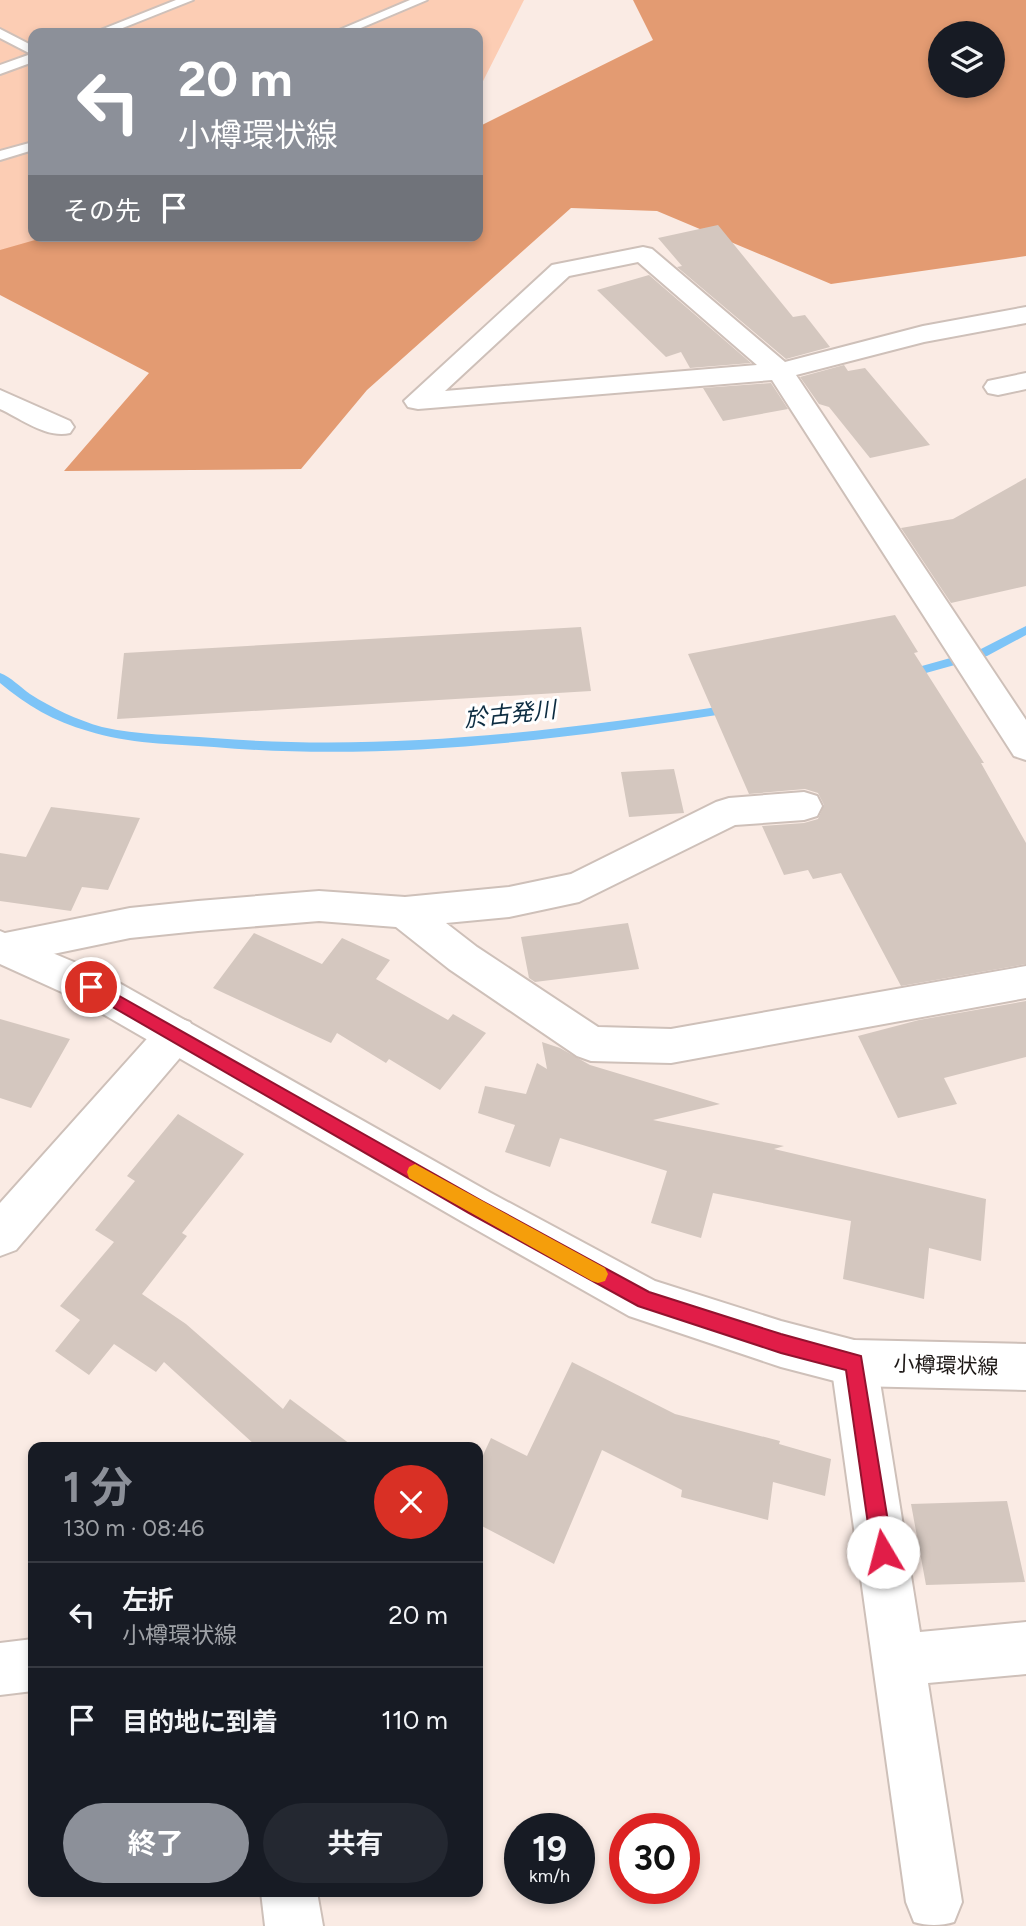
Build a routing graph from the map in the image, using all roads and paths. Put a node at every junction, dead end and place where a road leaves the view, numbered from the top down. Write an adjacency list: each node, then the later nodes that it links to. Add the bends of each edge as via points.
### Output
1 (187, 0): 3 (lane)
2 (421, 0): 4 (lane)
3 (112, 28)
4 (351, 28)
5 (0, 33): 6 (lane)
6 (28, 48)
7 (28, 60): 8 (lane)
8 (0, 71)
9 (28, 148): 10 (lane)
10 (0, 156)
11 (1026, 315): 12 (street, via 923,334)
12 (780, 371): 12 (street, via 724,376 418,401 561,270 643,254); 17 (street)
13 (1026, 381): 14 (street)
14 (998, 387)
15 (0, 398): 16 (street)
16 (60, 427)
17 (1026, 747)
18 (804, 806): 19 (street, via 729,812 579,887 509,902)
19 (405, 912): 20 (street, via 319,906 198,916 130,923); 21 (street, via 463,958 590,1044 671,1045)
20 (3, 947): 22 (street, 小樽環状線, via 91,987)
21 (1026, 982)
22 (176, 1034): 23 (street); 24 (street, 小樽環状線, via 645,1300)
23 (0, 1236)
24 (854, 1363): 25 (street, 小樽環状線); 27 (street)
25 (1026, 1367)
26 (1026, 1648): 27 (street)
27 (898, 1660): 31 (street)
28 (28, 1666): 29 (street)
29 (0, 1669)
30 (290, 1897): 32 (street)
31 (934, 1902)
32 (294, 1926)

